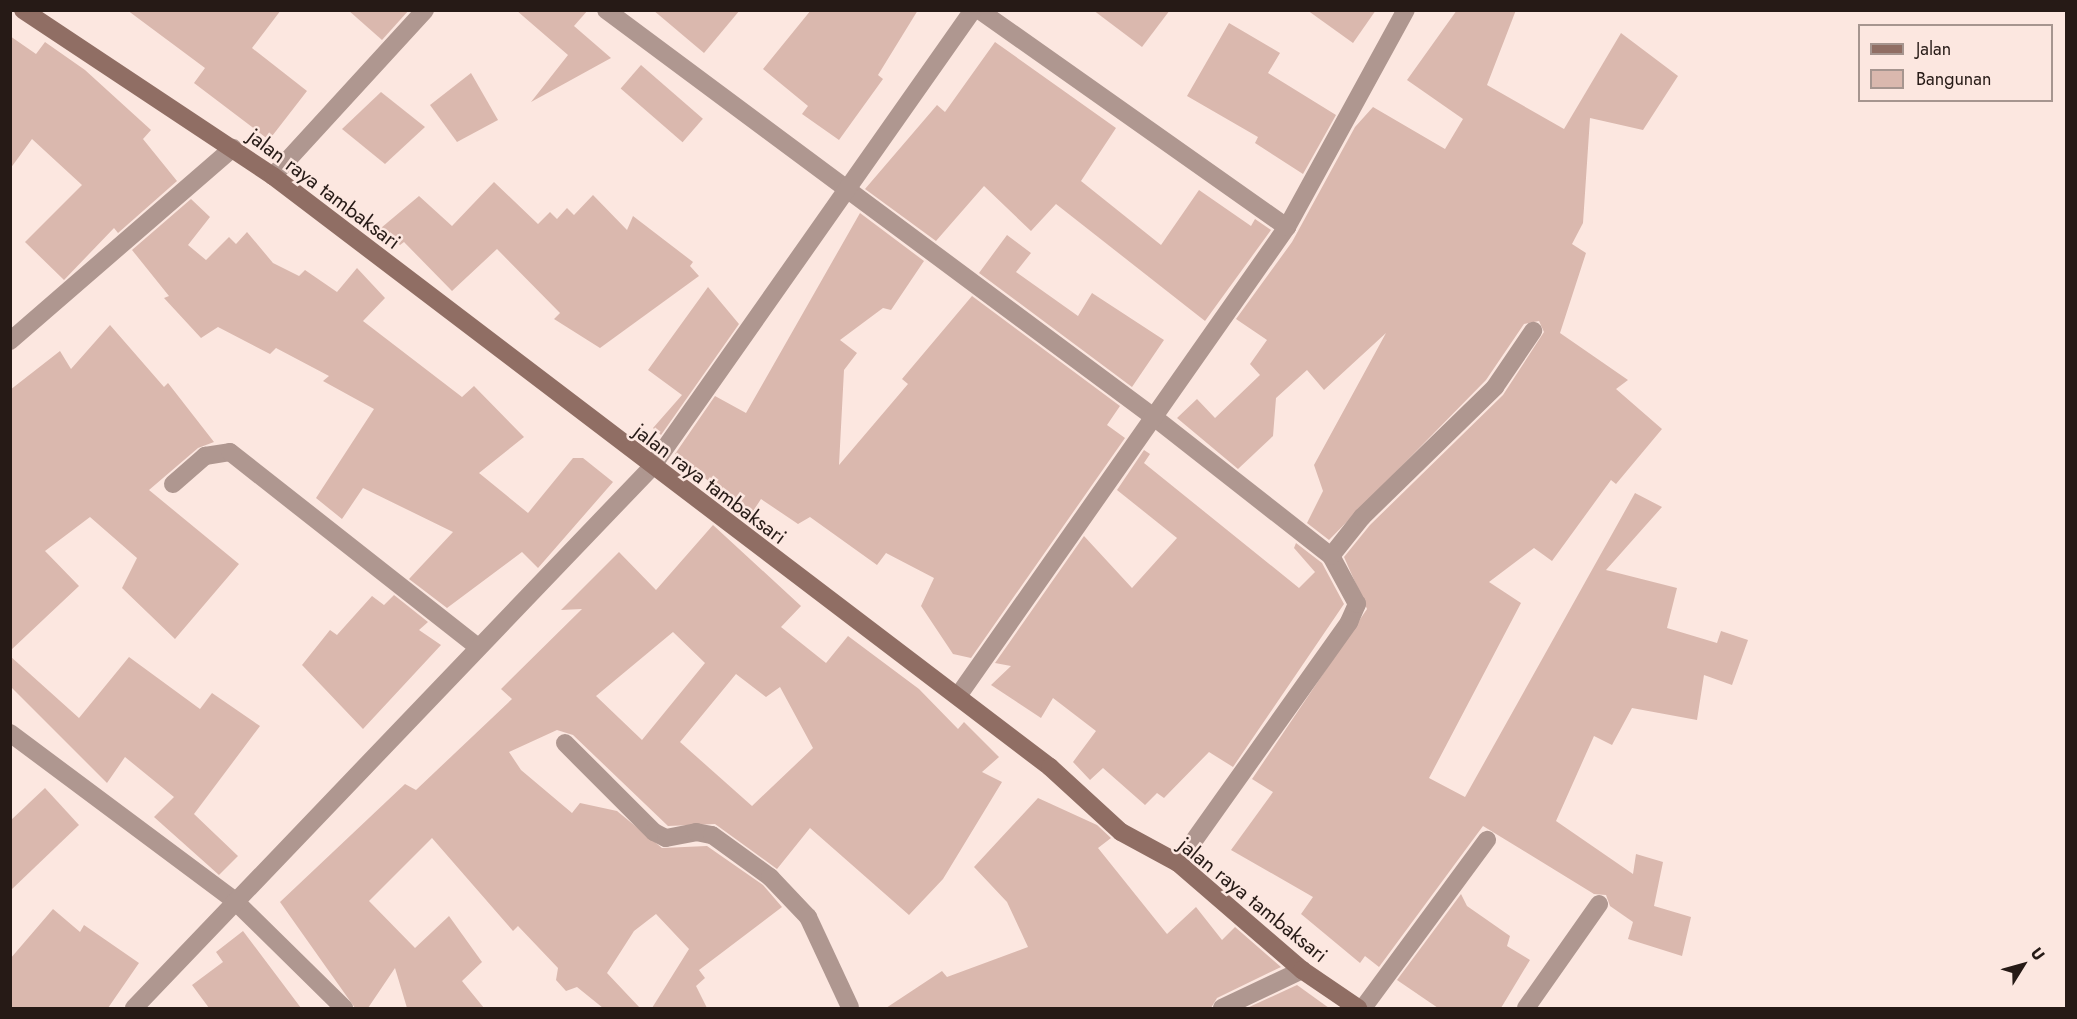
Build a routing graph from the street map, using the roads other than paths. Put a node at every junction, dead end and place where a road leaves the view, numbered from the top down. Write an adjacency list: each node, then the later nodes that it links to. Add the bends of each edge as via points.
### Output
1 (23, 10): 7 (street, jalan raya tambaksari)
2 (425, 10): 8 (street)
3 (606, 10): 9 (street)
4 (973, 10): 9 (street)
5 (979, 10): 10 (street)
6 (1406, 10): 10 (street)
7 (233, 148): 8 (street, jalan raya tambaksari); 12 (street)
8 (273, 176): 14 (street, jalan raya tambaksari)
9 (850, 191): 13 (street); 14 (street)
10 (1287, 227): 13 (street)
11 (1533, 332): 16 (street, via 1495,387 1362,516)
12 (10, 341)
13 (1155, 418): 16 (street); 18 (street)
14 (651, 468): 17 (street); 18 (street, jalan raya tambaksari)
15 (173, 484): 17 (street, via 205,456 230,452)
16 (1331, 556): 22 (street, via 1357,604 1349,622)
17 (478, 647): 23 (street)
18 (958, 696): 22 (street, jalan raya tambaksari, via 1050,767 1121,832)
19 (10, 733): 23 (street)
20 (565, 744): 28 (street, via 654,832 666,838 696,832 712,836 770,877 807,917)
21 (1486, 840): 31 (street)
22 (1178, 863): 25 (street, jalan raya tambaksari)
23 (235, 901): 26 (street); 27 (street)
24 (1599, 904): 32 (street)
25 (1302, 970): 29 (street); 30 (street, jalan raya tambaksari)
26 (134, 1008)
27 (344, 1008)
28 (850, 1008)
29 (1222, 1008)
30 (1358, 1008)
31 (1363, 1008)
32 (1526, 1008)

